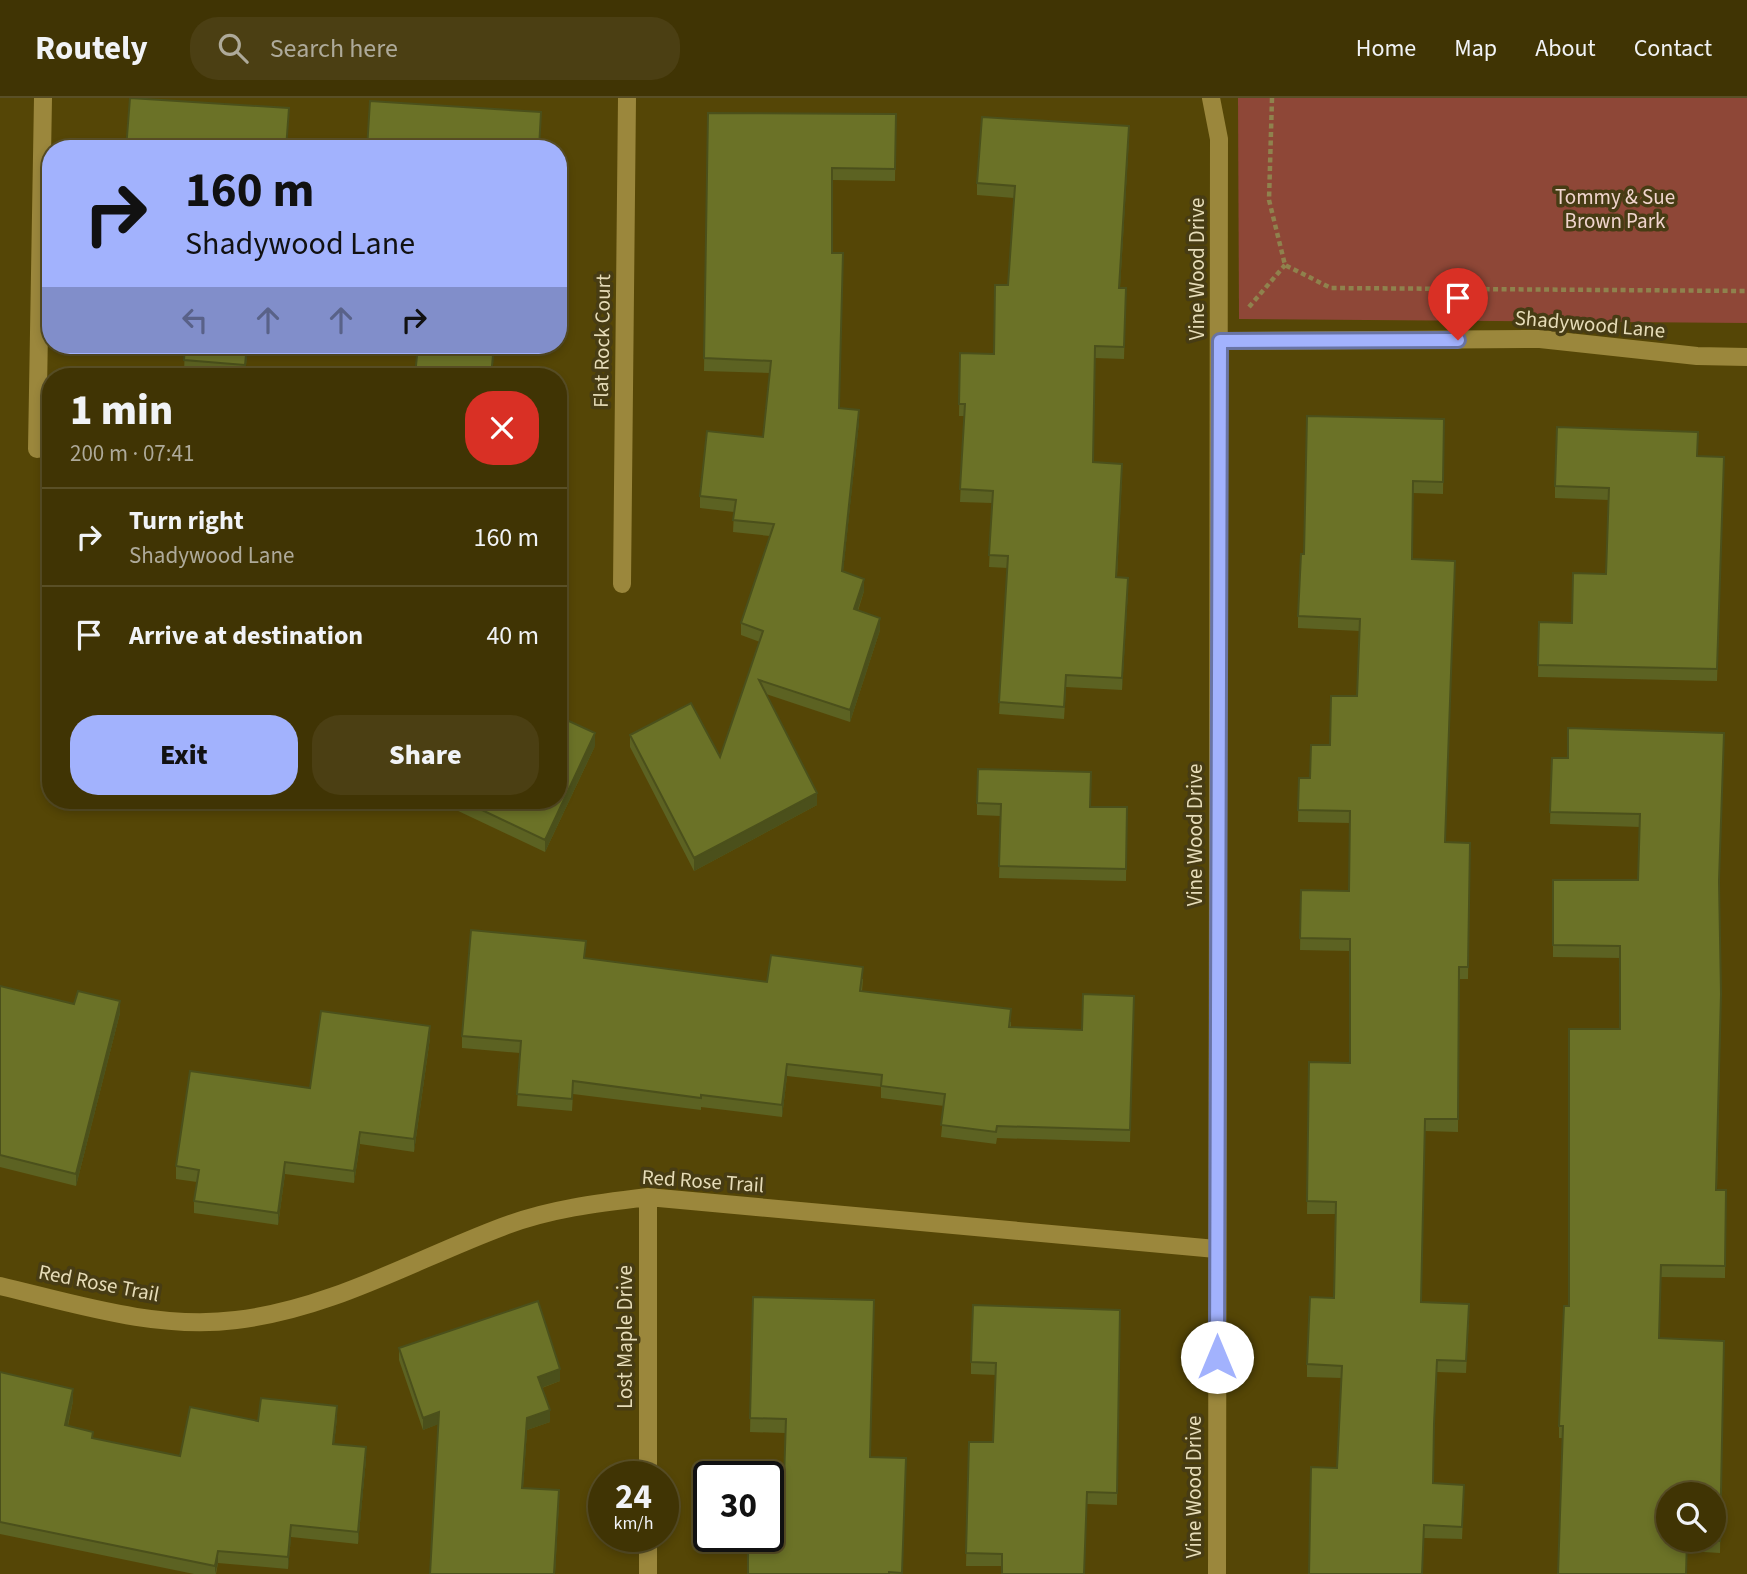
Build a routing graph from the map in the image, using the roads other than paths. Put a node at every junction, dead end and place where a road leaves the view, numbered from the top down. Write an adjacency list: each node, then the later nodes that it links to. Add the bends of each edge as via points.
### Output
1 (43, 98): 4 (street)
2 (627, 98): 9 (street, Flat Rock Court)
3 (1211, 98): 6 (street, Vine Wood Drive, via 1219,139)
4 (42, 140)
5 (42, 156): 8 (street)
6 (1220, 341): 7 (street, Shadywood Lane, via 1540,339); 11 (street, Vine Wood Drive)
7 (1747, 357)
8 (37, 449)
9 (622, 584)
10 (648, 1198): 11 (street, Red Rose Trail); 12 (street, Red Rose Trail, via 575,1206 503,1226 391,1275 286,1312 233,1321 122,1315); 13 (street, Lost Maple Drive)
11 (1216, 1249): 16 (street, Vine Wood Drive)
12 (0, 1286)
13 (648, 1461)
14 (648, 1552): 15 (street)
15 (648, 1574)
16 (1217, 1574)

